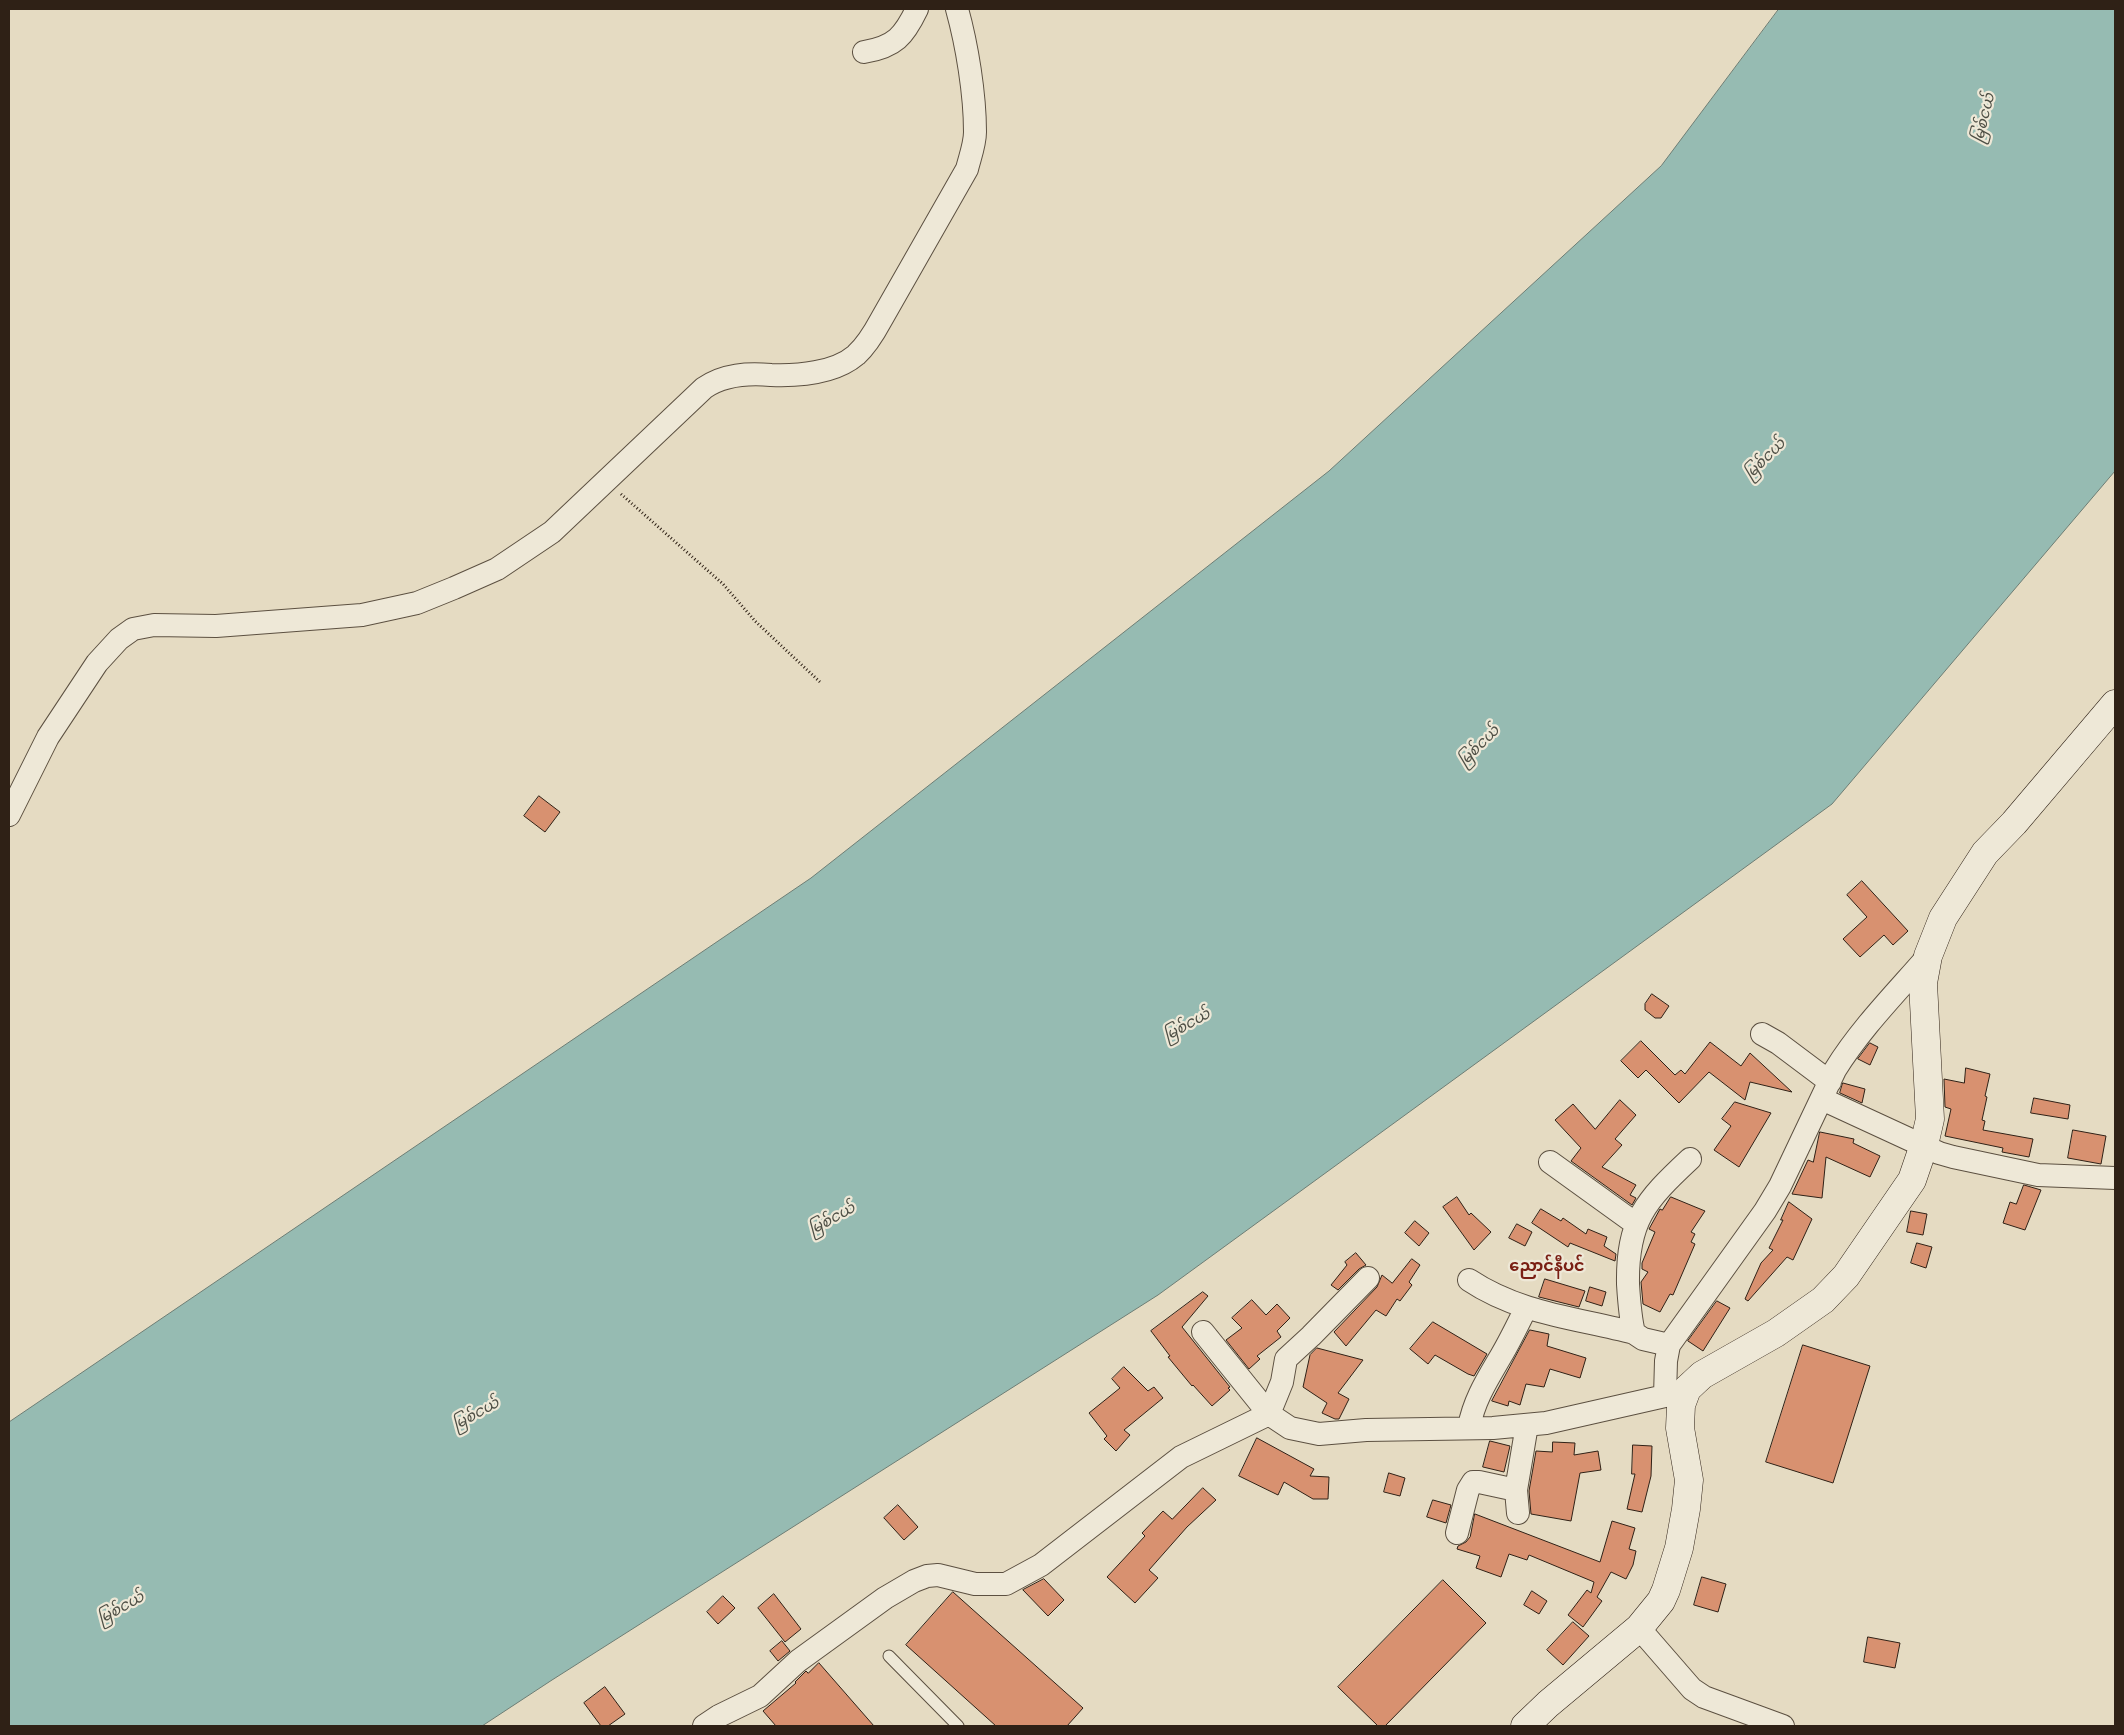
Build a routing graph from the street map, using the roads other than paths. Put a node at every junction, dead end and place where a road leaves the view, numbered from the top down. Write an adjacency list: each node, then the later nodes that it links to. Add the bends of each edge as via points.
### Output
1 (917, 9): 3 (street, via 902,36 882,49)
2 (957, 9): 5 (street, via 974,110 975,133 967,169 868,343 846,362 794,375 745,374 715,380 567,519 538,542 497,569 417,602 362,615 216,626 133,628 97,663 48,737)
3 (864, 52)
4 (2115, 704): 6 (street, via 1986,854 1943,918)
5 (9, 815)
6 (1928, 956): 8 (street, via 1858,1037 1835,1070); 9 (street, via 1923,982 1930,1119)
7 (1762, 1034): 8 (street, via 1778,1043)
8 (1826, 1091): 9 (street); 19 (street, via 1765,1212)
9 (1924, 1145): 12 (street, via 1953,1157 2019,1172); 20 (street, via 1912,1180 1840,1282 1823,1300)
10 (1690, 1160): 13 (street, via 1654,1196)
11 (1550, 1162): 13 (street)
12 (2115, 1178)
13 (1636, 1224): 18 (street, via 1630,1242 1628,1273)
14 (1368, 1278): 21 (street, via 1286,1359 1282,1382)
15 (1469, 1280): 16 (street)
16 (1526, 1308): 18 (street); 23 (street, via 1482,1386)
17 (1203, 1332): 21 (street)
18 (1634, 1333): 19 (street, via 1643,1339)
19 (1669, 1345): 20 (street, via 1666,1361)
20 (1675, 1395): 22 (street); 27 (street, via 1680,1405 1680,1428 1689,1480 1686,1509 1671,1577 1661,1601)
21 (1269, 1414): 23 (street, via 1290,1428 1320,1434); 29 (street, via 1180,1456 1041,1565 1006,1584 975,1584 938,1575 914,1581 798,1661 760,1696)
22 (1527, 1425): 23 (street); 24 (street)
23 (1469, 1428)
24 (1516, 1490): 25 (street); 26 (street, via 1473,1482)
25 (1518, 1512)
26 (1457, 1534)
27 (1639, 1628): 31 (street); 32 (street, via 1692,1689 1704,1698)
28 (889, 1656): 30 (lane)
29 (704, 1726)
30 (958, 1726)
31 (1525, 1726)
32 (1783, 1726)

